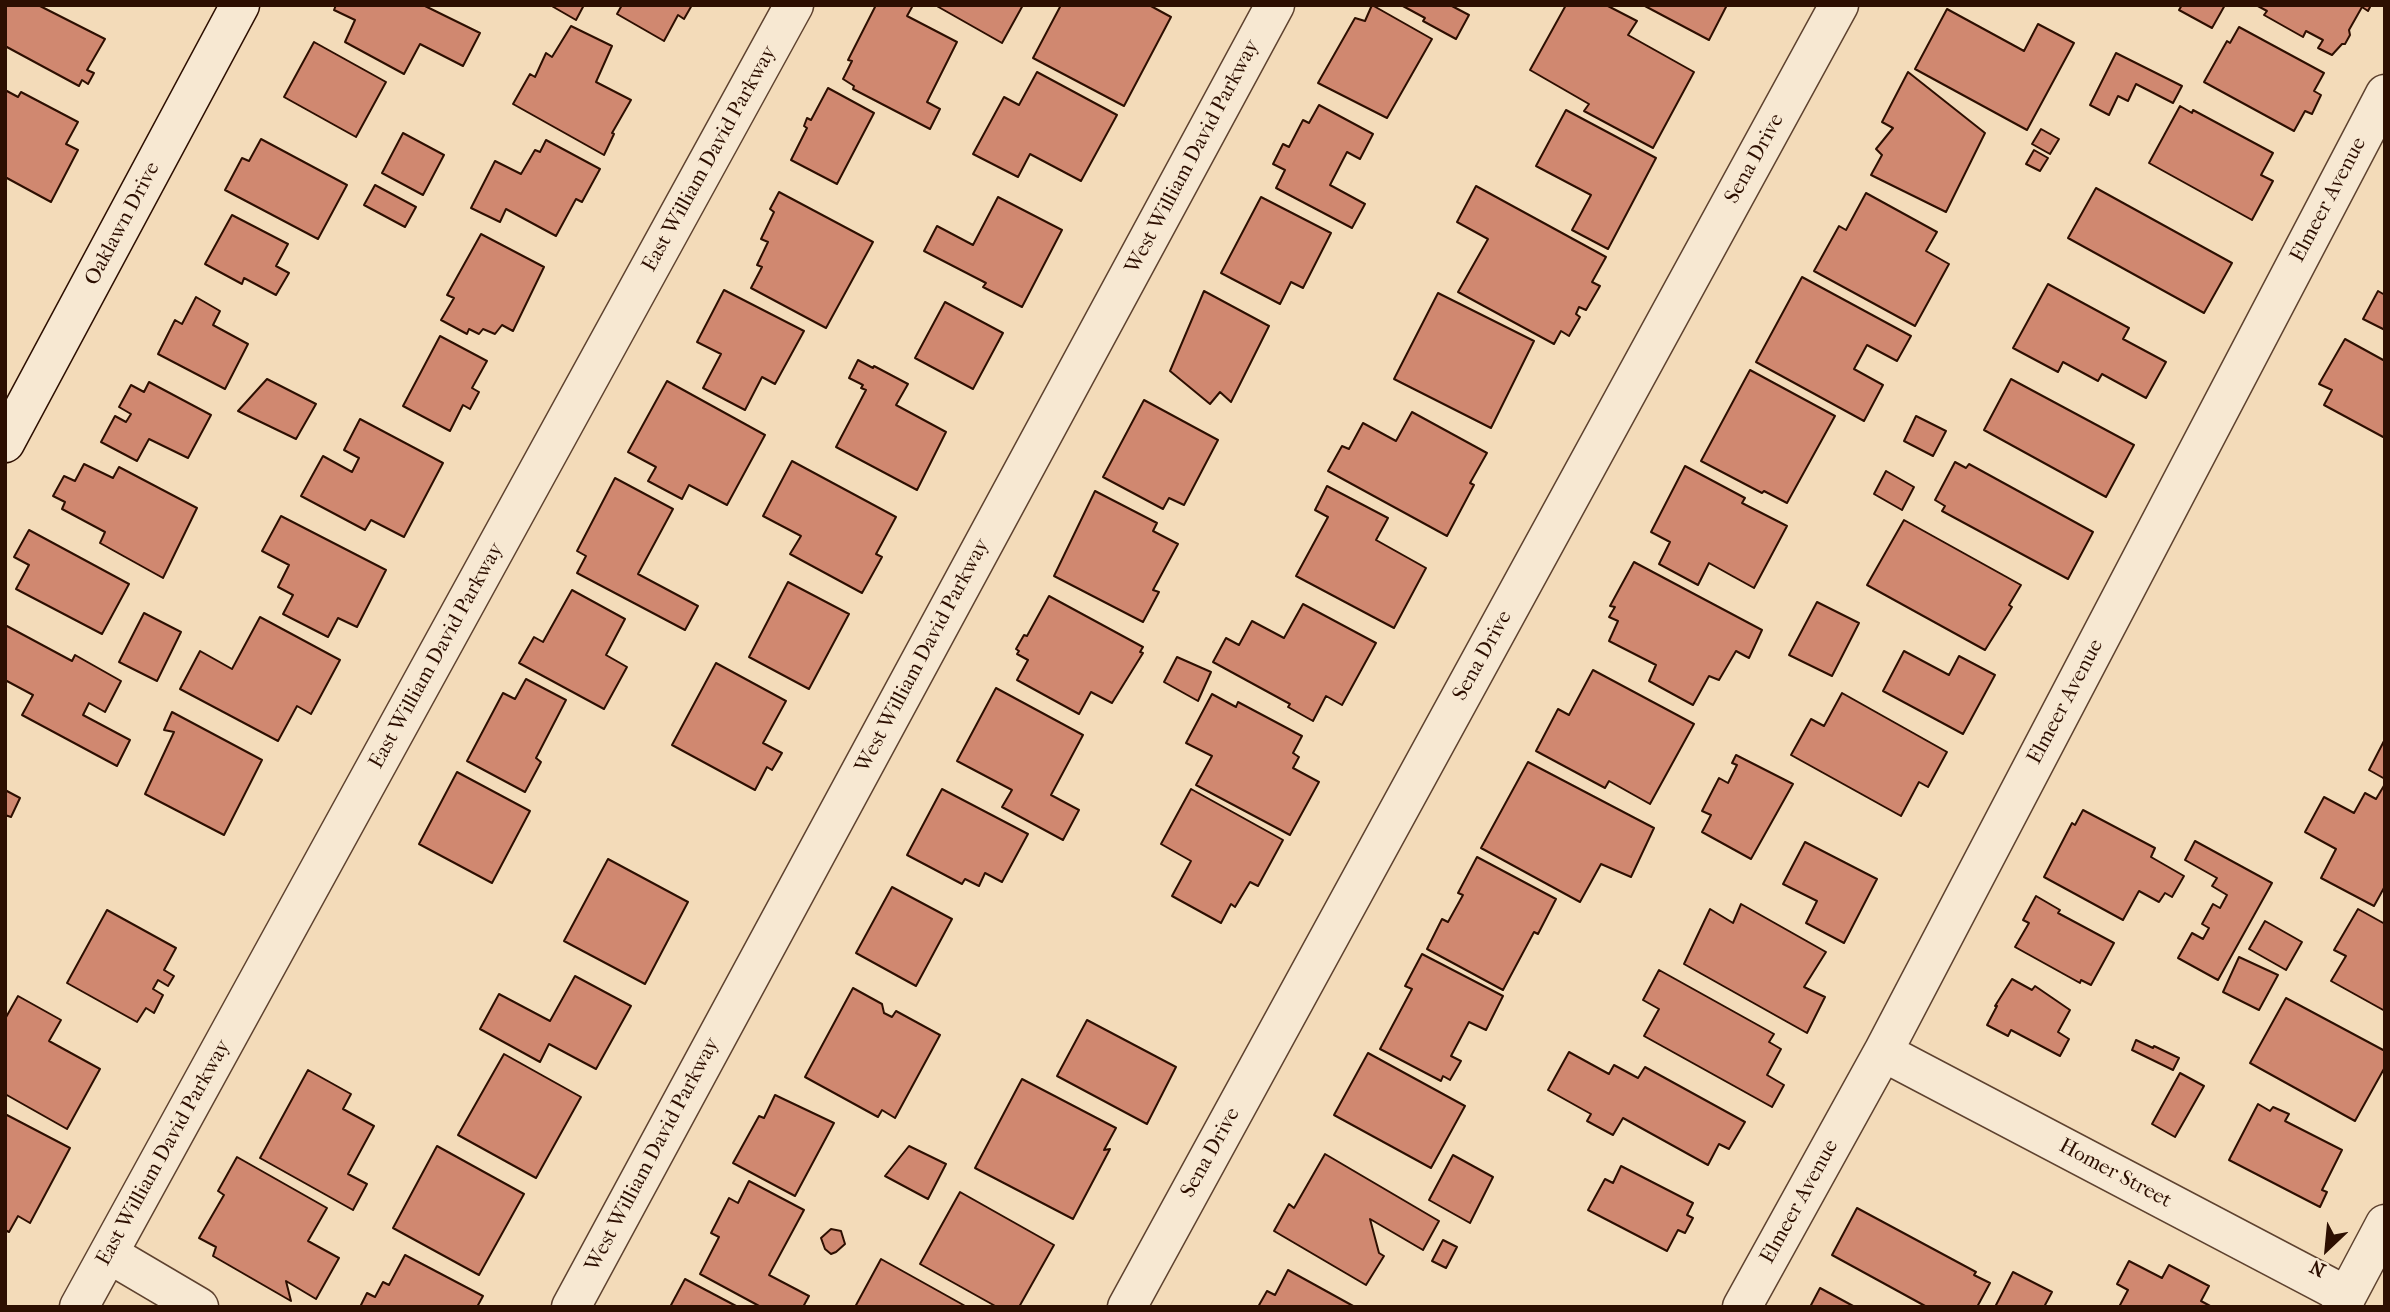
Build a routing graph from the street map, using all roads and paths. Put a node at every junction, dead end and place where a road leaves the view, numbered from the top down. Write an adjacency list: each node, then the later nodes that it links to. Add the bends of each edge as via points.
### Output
1 (240, 5): 6 (street, Oaklawn Drive)
2 (794, 5): 9 (street, East William David Parkway)
3 (1275, 5): 13 (street, West William David Parkway)
4 (1839, 5): 14 (street, Sena Drive)
5 (2385, 94): 7 (street, Elmeer Avenue)
6 (5, 443)
7 (1883, 1052): 10 (street, Homer Street); 15 (street, Elmeer Avenue)
8 (2385, 1224): 10 (street)
9 (109, 1254): 11 (street, East William David Parkway); 12 (street)
10 (2344, 1301)
11 (79, 1307)
12 (199, 1307)
13 (571, 1307)
14 (1127, 1307)
15 (1742, 1307)

